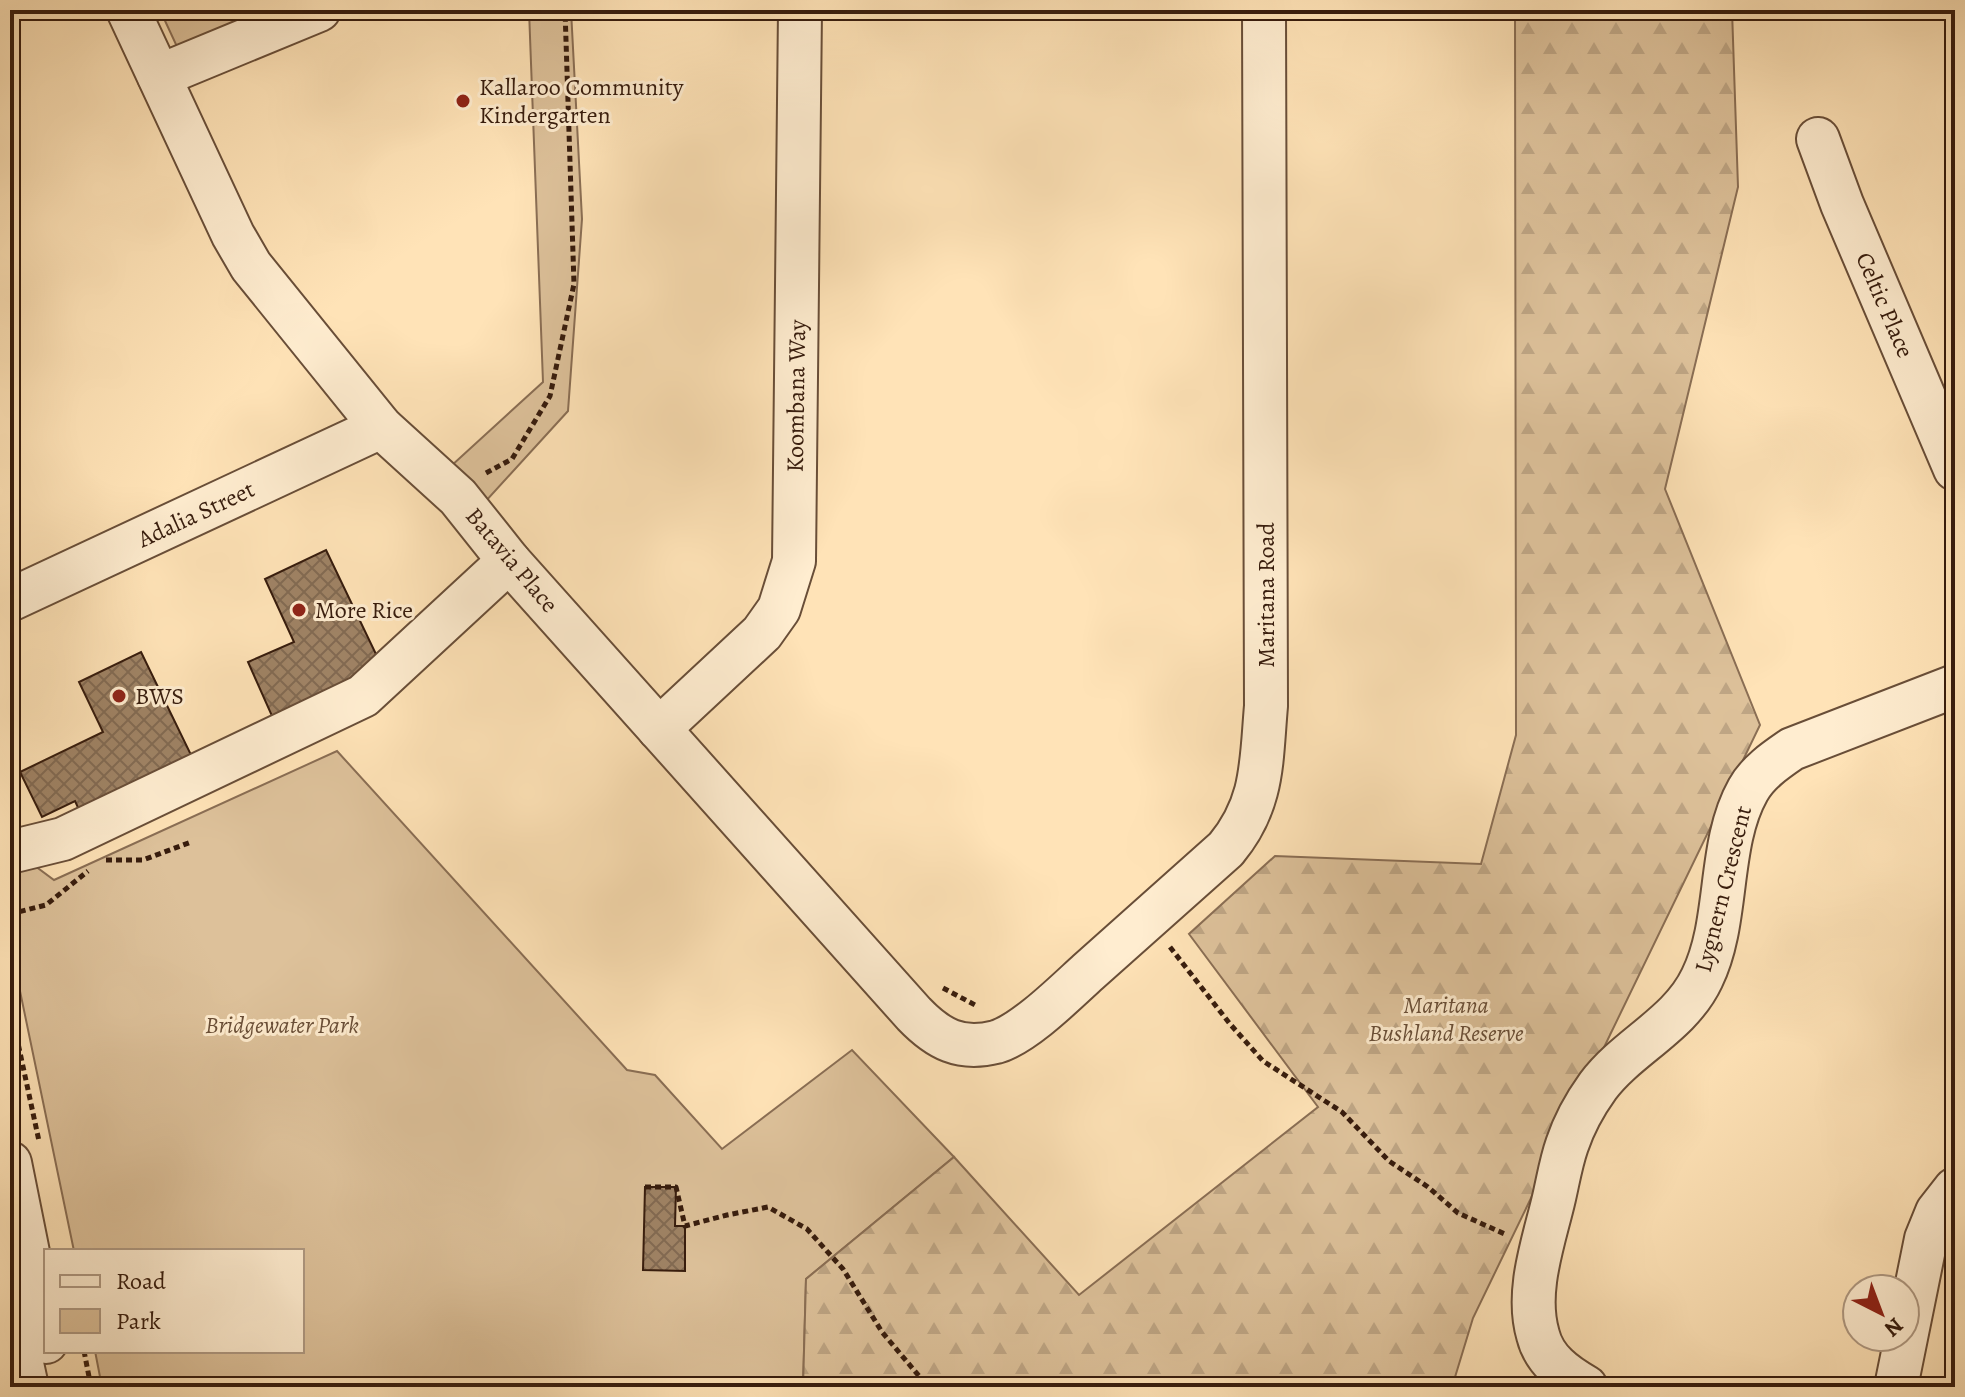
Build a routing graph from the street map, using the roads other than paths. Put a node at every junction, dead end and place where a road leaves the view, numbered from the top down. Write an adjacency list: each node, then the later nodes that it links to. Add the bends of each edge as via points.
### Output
1 (128, 10): 5 (street, Batavia Place)
2 (319, 10): 5 (street)
3 (800, 10): 12 (street, Koombana Way, via 794,561 779,609 762,633)
4 (1264, 10): 14 (street, Maritana Road, via 1266,706 1253,806 1226,849 1047,1009 999,1041)
5 (159, 76): 7 (street, Batavia Place, via 251,266)
6 (1818, 139): 8 (street, Celtic Place)
7 (381, 427): 9 (street, Batavia Place, via 458,497); 10 (street, Adalia Street)
8 (1955, 469)
9 (509, 561): 12 (street, Batavia Place); 13 (street, via 363,696 63,839)
10 (10, 600)
11 (1955, 686): 22 (street, Lygnern Crescent, via 1792,749 1749,788 1736,817 1704,975 1692,997 1600,1084 1567,1145 1534,1305 1538,1336 1548,1357)
12 (659, 729): 14 (street, Batavia Place, via 932,1033 950,1042)
13 (10, 852)
14 (977, 1026)
15 (25, 1153): 18 (street)
16 (1955, 1189): 23 (street, via 1937,1212 1926,1239)
17 (10, 1308): 20 (street)
18 (44, 1324)
19 (48, 1353): 21 (street)
20 (27, 1387)
21 (56, 1387)
22 (1586, 1387)
23 (1896, 1387)

